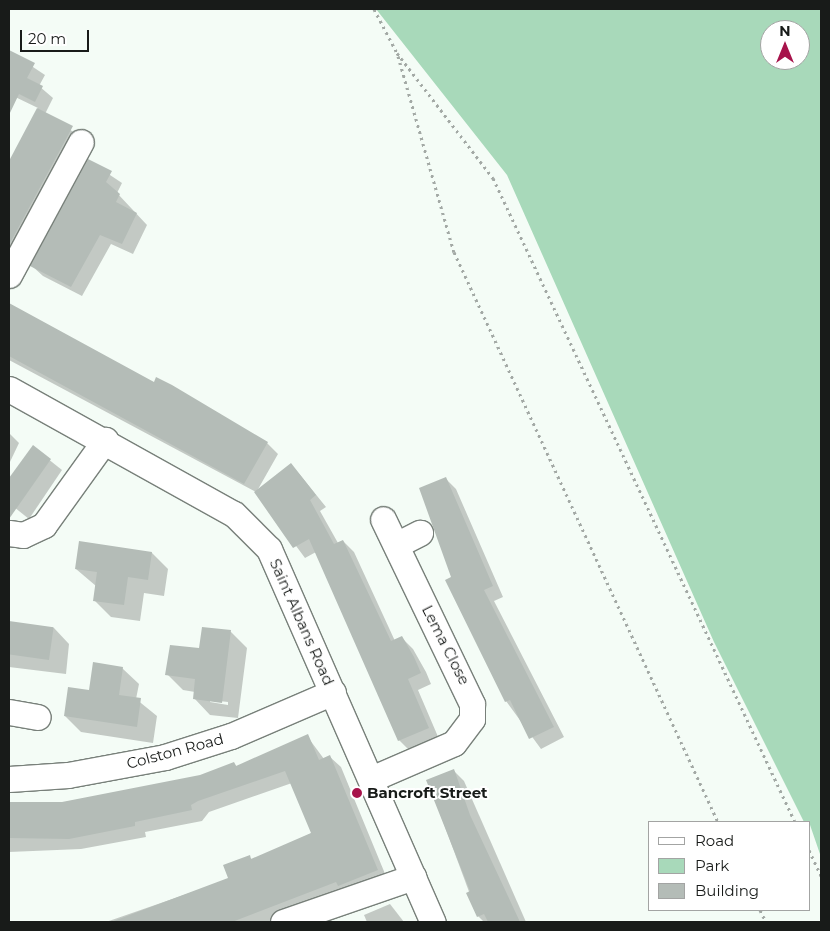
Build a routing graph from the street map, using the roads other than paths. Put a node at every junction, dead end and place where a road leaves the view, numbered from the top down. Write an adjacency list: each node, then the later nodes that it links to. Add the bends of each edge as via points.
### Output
1 (82, 142): 2 (street)
2 (9, 275)
3 (9, 389): 4 (street, Saint Albans Road)
4 (105, 440): 6 (street, via 44,525 23,535); 9 (street, Saint Albans Road, via 254,530 283,574)
5 (382, 519): 8 (street, Lema Close)
6 (9, 533)
7 (420, 533): 8 (street)
8 (396, 546): 13 (street, Lema Close, via 469,690 472,719 454,743)
9 (333, 692): 12 (street, Colston Road, via 231,736 165,757 68,775); 13 (street, Saint Albans Road)
10 (9, 712): 11 (street)
11 (38, 717)
12 (9, 779)
13 (371, 779): 14 (street, Saint Albans Road)
14 (413, 877): 15 (street); 16 (street, Saint Albans Road)
15 (284, 922)
16 (433, 922)

